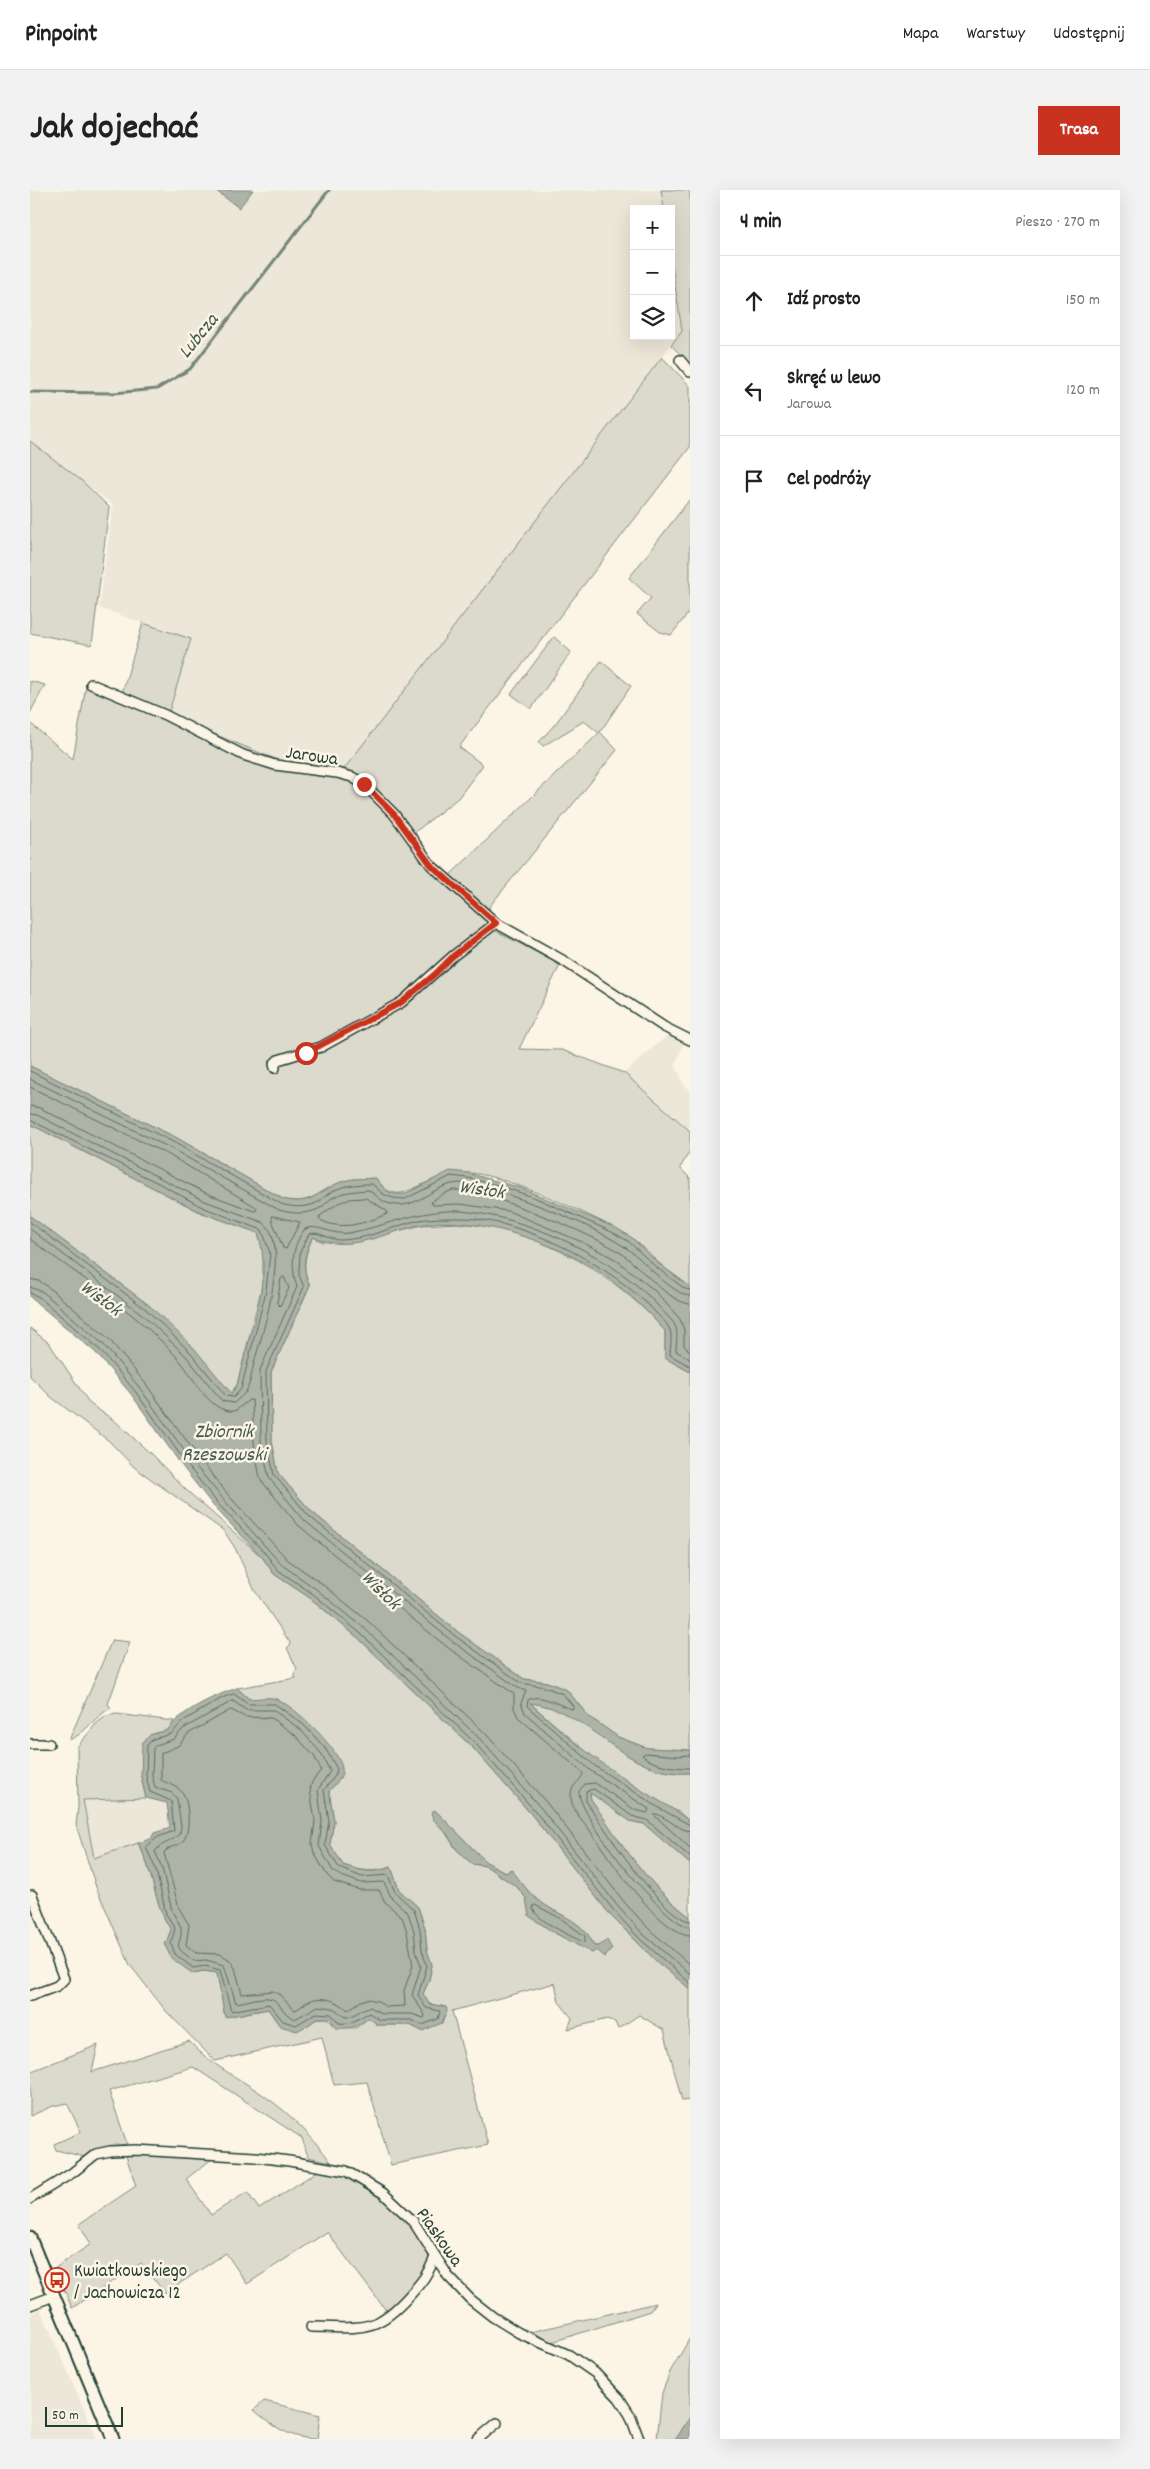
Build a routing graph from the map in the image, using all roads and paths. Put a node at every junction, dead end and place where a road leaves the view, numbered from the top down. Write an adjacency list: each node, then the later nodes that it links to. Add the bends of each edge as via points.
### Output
1 (680, 360): 2 (street)
2 (690, 372)
3 (91, 684): 4 (street, Jarowa, via 165,715 243,755 275,765 337,773 364,784 394,814 431,865)
4 (496, 923): 5 (street, Jarowa, via 564,961 664,1027); 6 (street, via 402,1002 321,1047 278,1060)
5 (690, 1040)
6 (275, 1068)
7 (30, 1744): 8 (street)
8 (49, 1744)
9 (32, 1895): 10 (street, via 64,1979 57,1986)
10 (30, 1996)
11 (30, 2200): 13 (street, Piaskowa, via 96,2154 110,2151 289,2161 346,2171 365,2181 413,2221)
12 (30, 2238): 14 (street)
13 (435, 2258): 16 (street, via 428,2275 395,2312 380,2323 362,2327); 20 (street, Piaskowa, via 470,2299 493,2317 519,2333 569,2355 596,2373 619,2398)
14 (54, 2296): 15 (street); 18 (street)
15 (30, 2305)
16 (312, 2327)
17 (497, 2423): 19 (street)
18 (113, 2439)
19 (478, 2439)
20 (639, 2439)

